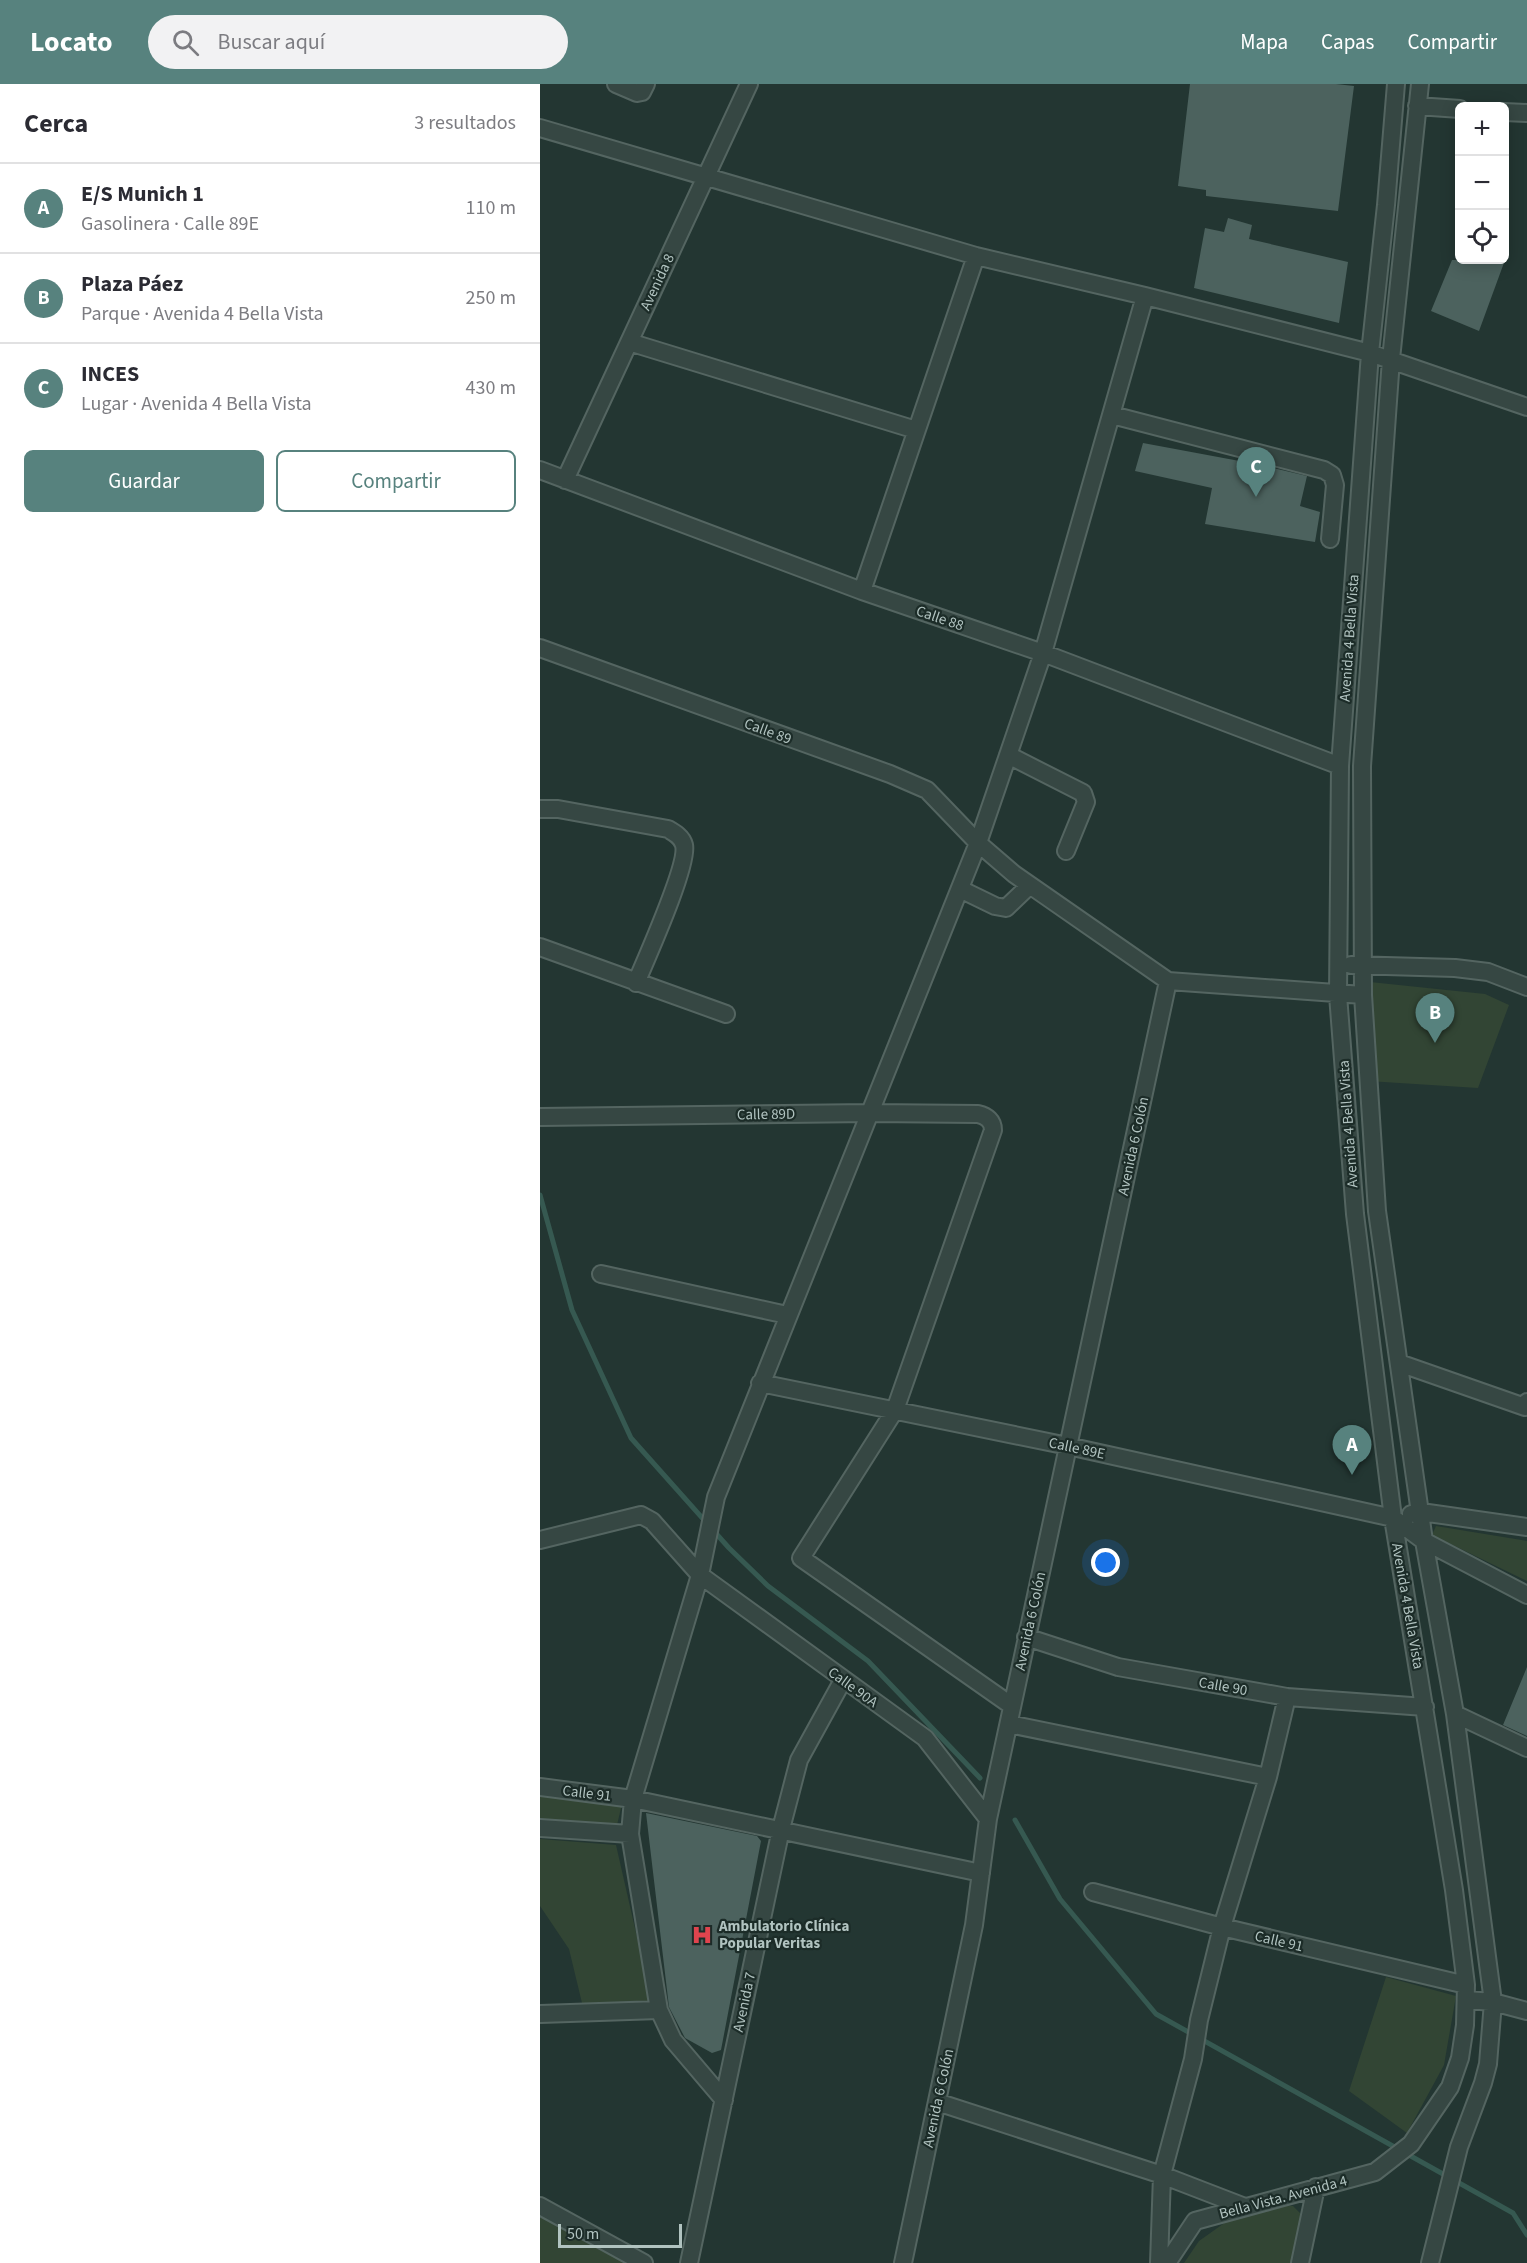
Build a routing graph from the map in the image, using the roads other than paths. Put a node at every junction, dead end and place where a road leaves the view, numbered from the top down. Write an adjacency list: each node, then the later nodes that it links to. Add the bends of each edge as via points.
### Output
1 (616, 84): 2 (street, via 640,93)
2 (646, 84)
3 (1396, 84): 15 (street, Avenida 4 Bella Vista)
4 (1420, 84): 6 (street, Avenida 4 Bella Vista)
5 (747, 85): 11 (street, Avenida 8)
6 (1417, 106): 7 (street); 16 (street, Avenida 4 Bella Vista)
7 (1455, 109)
8 (1509, 112): 9 (street)
9 (1527, 113)
10 (540, 128): 11 (street)
11 (706, 176): 12 (street); 14 (street, Avenida 8)
12 (976, 256): 13 (street); 19 (street)
13 (1145, 296): 15 (street); 18 (street)
14 (629, 342): 19 (street); 21 (street, Avenida 8)
15 (1370, 353): 16 (street); 27 (street, Avenida 4 Bella Vista)
16 (1390, 359): 17 (street); 35 (street, Avenida 4 Bella Vista, via 1362,766)
17 (1527, 407)
18 (1112, 415): 22 (street, via 1324,470 1332,475 1335,485); 25 (street)
19 (916, 430): 23 (street)
20 (540, 470): 21 (street, Calle 88)
21 (566, 480): 23 (street, Calle 88)
22 (1330, 539)
23 (862, 591): 25 (street, Calle 88)
24 (540, 648): 29 (street, Calle 89, via 908,781 938,799)
25 (1043, 653): 26 (street); 27 (street, Calle 88)
26 (1008, 755): 29 (street); 30 (street, via 1083,793 1086,802)
27 (1340, 766): 34 (street, Avenida 4 Bella Vista)
28 (540, 809): 37 (street, via 668,829 684,844 683,866)
29 (978, 843): 31 (street, Calle 89); 32 (street)
30 (1066, 851)
31 (1030, 885): 32 (street, via 1006,908); 36 (street, Calle 89)
32 (960, 889): 42 (street)
33 (540, 947): 37 (street)
34 (1339, 964): 35 (street); 39 (street, Avenida 4 Bella Vista)
35 (1362, 965): 38 (street, via 1488,972); 40 (street, Avenida 4 Bella Vista)
36 (1168, 981): 39 (street); 50 (street, Avenida 6 Colón)
37 (636, 983): 41 (street)
38 (1527, 987)
39 (1338, 995): 40 (street); 52 (street, Avenida 4 Bella Vista, via 1354,1214)
40 (1363, 995): 46 (street, Avenida 4 Bella Vista, via 1377,1211)
41 (726, 1014)
42 (870, 1113): 43 (street, Calle 89D); 45 (street); 49 (street, Calle 89D, via 978,1114 990,1120 993,1130)
43 (540, 1117)
44 (601, 1274): 45 (street)
45 (787, 1315): 47 (street)
46 (1399, 1363): 48 (street, via 1525,1407); 51 (street, Avenida 4 Bella Vista)
47 (760, 1383): 49 (street, Calle 89E); 56 (street, via 716,1497)
48 (1527, 1402)
49 (895, 1410): 50 (street, Calle 89E); 61 (street, via 801,1558)
50 (1068, 1446): 52 (street, Calle 89E); 58 (street, Avenida 6 Colón)
51 (1421, 1512): 52 (street); 53 (street); 55 (street, Avenida 4 Bella Vista)
52 (1393, 1518): 55 (street); 62 (street, Avenida 4 Bella Vista)
53 (1527, 1527)
54 (540, 1540): 56 (street, Calle 90A, via 641,1515 652,1521)
55 (1424, 1541): 57 (street); 63 (street, Avenida 4 Bella Vista)
56 (700, 1575): 59 (street, Calle 90A); 68 (street)
57 (1527, 1594)
58 (1026, 1637): 60 (street, Calle 90, via 1118,1667); 61 (street, Avenida 6 Colón)
59 (843, 1680): 69 (street, Calle 90A, via 926,1738); 71 (street, Avenida 7, via 799,1760)
60 (1287, 1697): 62 (street, Calle 90); 66 (street)
61 (1012, 1706): 64 (street, Avenida 6 Colón)
62 (1425, 1707): 76 (street, Avenida 4 Bella Vista)
63 (1455, 1714): 65 (street); 77 (street, Avenida 4 Bella Vista)
64 (1010, 1724): 66 (street); 69 (street, Avenida 6 Colón)
65 (1527, 1748)
66 (1268, 1777): 75 (street)
67 (540, 1787): 68 (street, Calle 91)
68 (633, 1799): 71 (street, Calle 91); 72 (street)
69 (988, 1819): 73 (street, Avenida 6 Colón)
70 (540, 1828): 72 (street)
71 (781, 1829): 73 (street, Calle 91); 81 (street, Avenida 7)
72 (630, 1834): 78 (street)
73 (981, 1873): 82 (street, Avenida 6 Colón, via 975,1925)
74 (1093, 1892): 75 (street, Calle 91)
75 (1222, 1927): 76 (street, Calle 91); 84 (street)
76 (1466, 1993): 77 (street, Calle 91); 83 (street, Avenida 4 Bella Vista, via 1460,2058 1450,2087)
77 (1494, 2002): 79 (street, Calle 91); 94 (street, Avenida 4 Bella Vista, via 1484,2083 1459,2147)
78 (659, 2010): 80 (street); 81 (street, via 673,2040)
79 (1527, 2012)
80 (540, 2014)
81 (724, 2100): 89 (street, Avenida 7)
82 (937, 2102): 84 (street); 90 (street, Avenida 6 Colón)
83 (1411, 2144): 85 (street, Bella Vista. Avenida 4, via 1375,2172)
84 (1162, 2175): 87 (street); 91 (street)
85 (1316, 2187): 87 (street, Bella Vista. Avenida 4); 93 (street)
86 (540, 2206): 88 (street)
87 (1245, 2207): 92 (street, Bella Vista. Avenida 4, via 1195,2221)
88 (644, 2263)
89 (689, 2263)
90 (903, 2263)
91 (1159, 2263)
92 (1167, 2263)
93 (1300, 2263)
94 (1430, 2263)

